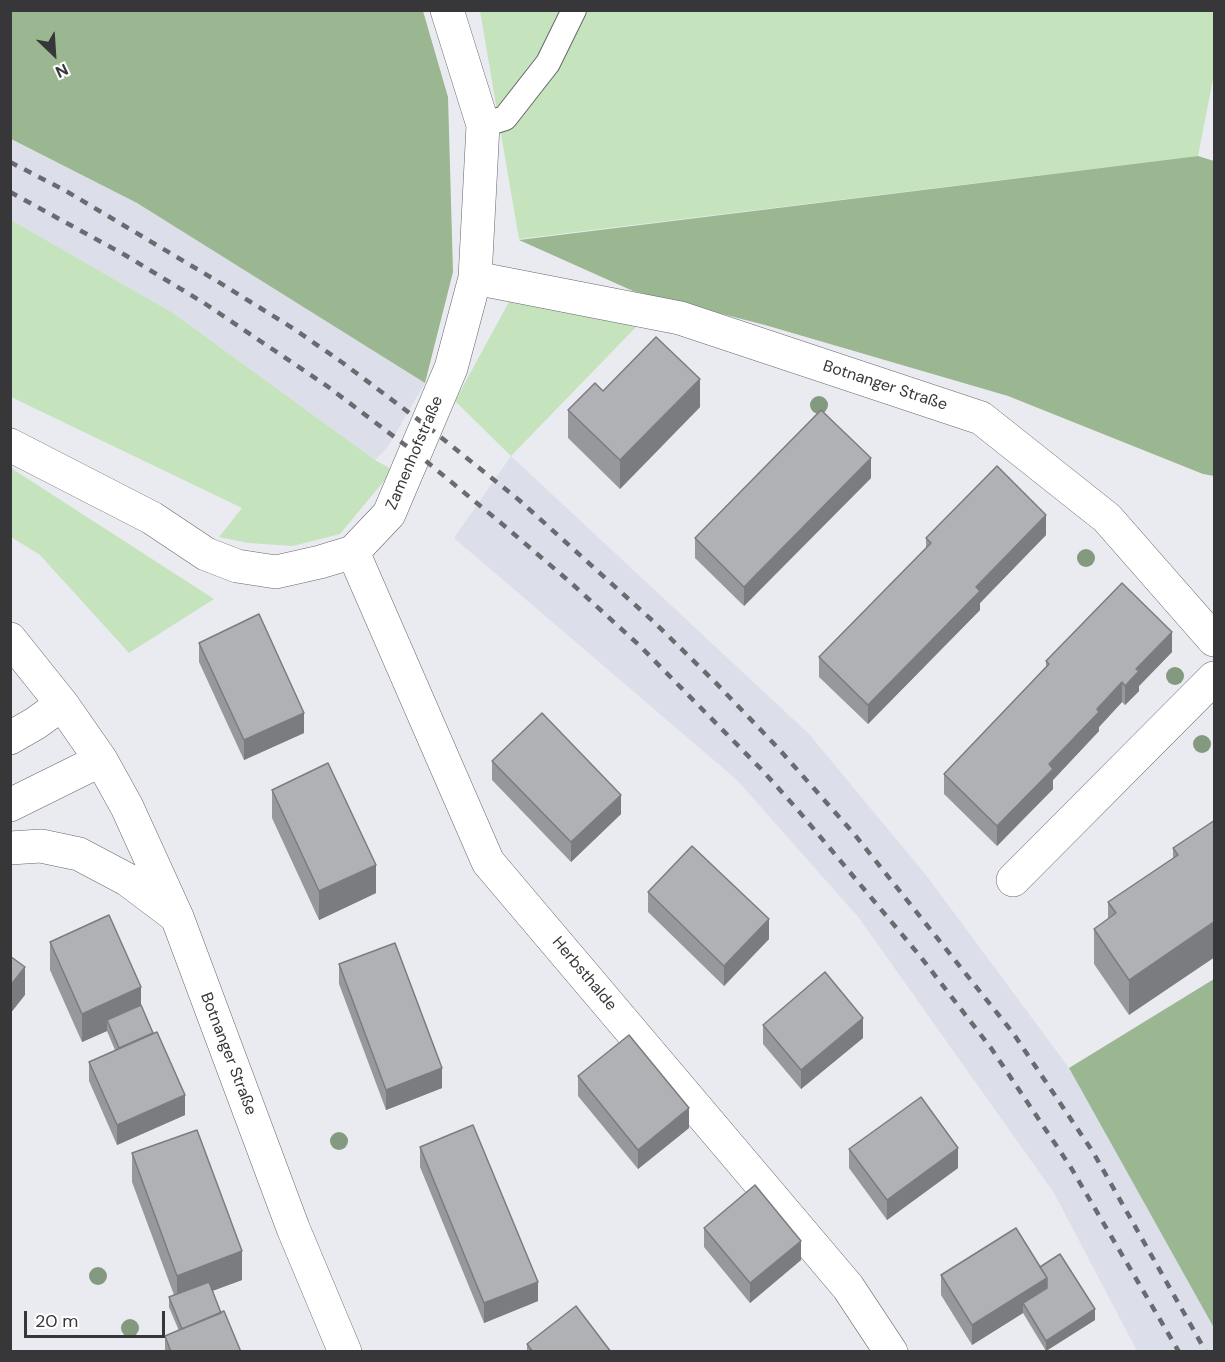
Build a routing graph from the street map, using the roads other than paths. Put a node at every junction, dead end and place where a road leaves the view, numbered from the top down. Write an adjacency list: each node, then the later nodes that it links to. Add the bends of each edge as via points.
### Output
1 (447, 10): 3 (street, Zamenhofstraße)
2 (574, 10): 3 (lane, via 548,63 505,118)
3 (483, 125): 4 (street, Zamenhofstraße)
4 (475, 278): 6 (street, Zamenhofstraße, via 451,368 389,514); 8 (street, Botnanger Straße, via 680,318 981,418 1107,518)
5 (10, 445): 6 (street, Zamenhofstraße, via 152,518 206,554 237,566 276,572)
6 (353, 552): 18 (street, Herbsthalde, via 488,861 848,1287)
7 (10, 639): 10 (street, Botnanger Straße)
8 (1215, 640)
9 (1215, 678): 15 (street)
10 (62, 704): 11 (street); 12 (street, Botnanger Straße)
11 (10, 738)
12 (101, 760): 13 (street); 16 (street, Botnanger Straße)
13 (10, 805)
14 (10, 848): 16 (street, via 41,846 79,854 128,880)
15 (1012, 880)
16 (177, 917): 17 (street, Botnanger Straße, via 293,1228)
17 (345, 1352)
18 (891, 1352)

